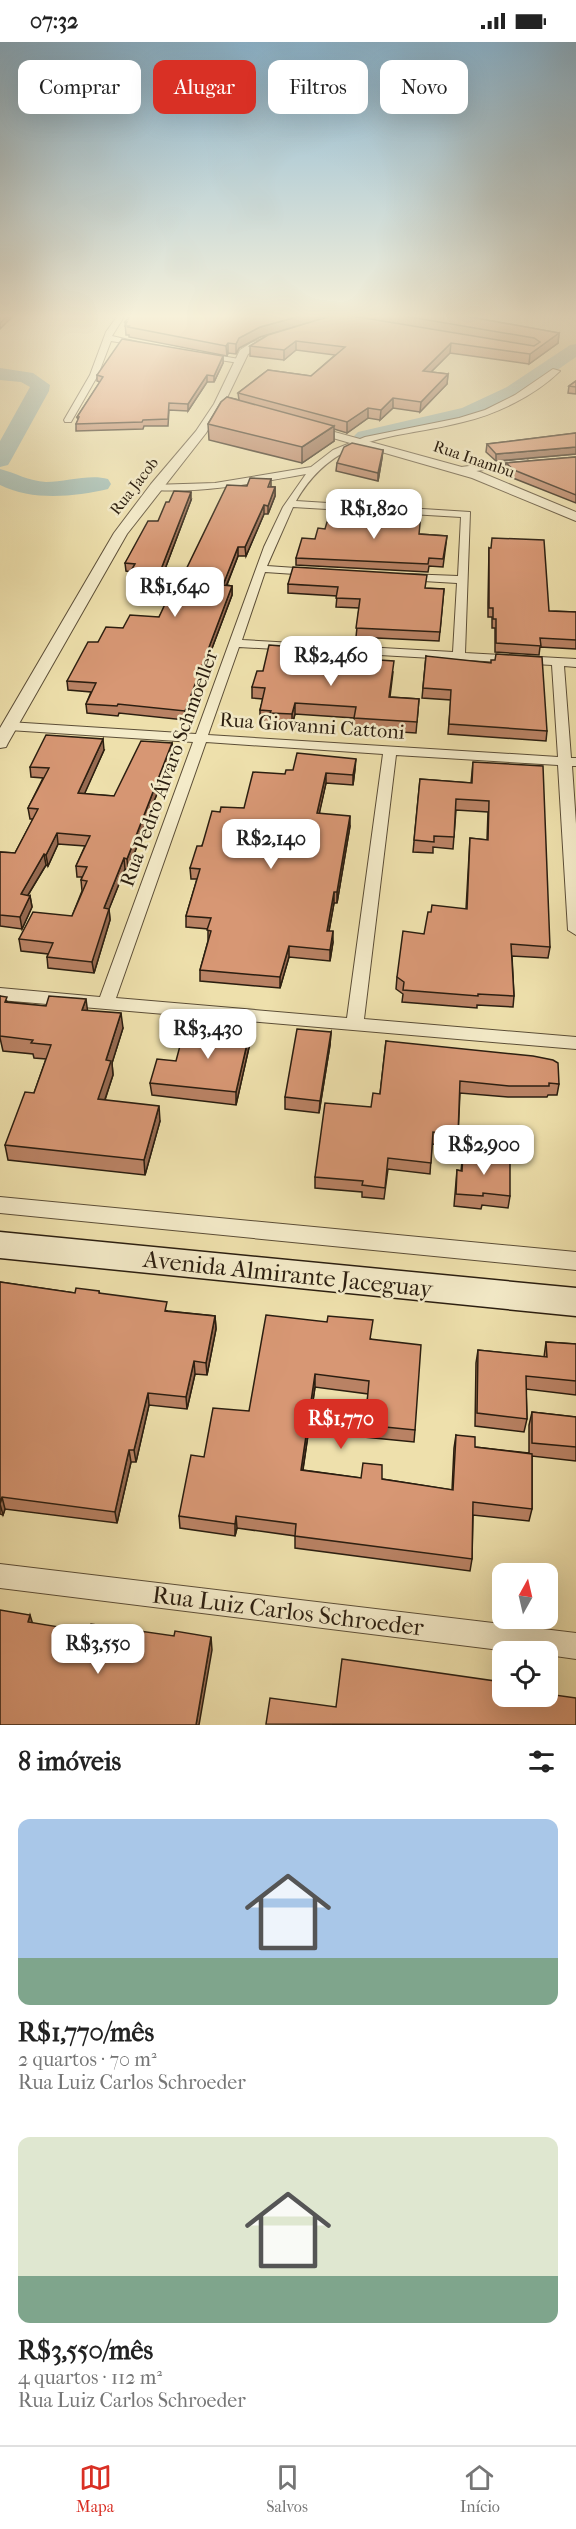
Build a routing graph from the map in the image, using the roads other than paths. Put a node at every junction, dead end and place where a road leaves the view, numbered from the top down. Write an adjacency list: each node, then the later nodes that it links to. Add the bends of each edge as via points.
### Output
1 (83, 394): 4 (street)
2 (229, 394): 10 (street, Rua Jacob, via 225,405)
3 (521, 394): 6 (street, Rua Pedro Álvaro Schmoeller, via 478,416)
4 (68, 420)
5 (302, 426): 6 (street, Rua Inambu)
6 (360, 442): 8 (street, Rua Pedro Álvaro Schmoeller, via 335,452); 9 (street, Rua Inambu)
7 (538, 461): 9 (street)
8 (315, 469): 10 (street, via 219,487); 11 (street, Rua Pedro Álvaro Schmoeller)
9 (461, 470): 12 (street, Rua Inambu)
10 (155, 487): 21 (street, Rua Jacob, via 121,533)
11 (290, 504): 13 (street, Rua Pedro Álvaro Schmoeller); 16 (street, via 466,514)
12 (576, 517)
13 (262, 569): 14 (street); 17 (street, Rua Pedro Álvaro Schmoeller)
14 (321, 572)
15 (392, 576): 16 (street)
16 (463, 580): 18 (street)
17 (235, 643): 18 (street); 22 (street, Rua Pedro Álvaro Schmoeller)
18 (459, 656): 19 (street)
19 (558, 662): 20 (street); 25 (street)
20 (576, 663)
21 (9, 726): 22 (street, Rua Giovanni Cattoni); 23 (street, Rua Jacob)
22 (201, 738): 24 (street, Rua Giovanni Cattoni); 29 (street, Rua Pedro Álvaro Schmoeller)
23 (0, 743)
24 (390, 750): 25 (street, Rua Giovanni Cattoni); 30 (street)
25 (570, 762): 26 (street)
26 (574, 888): 27 (street)
27 (576, 930)
28 (0, 994): 29 (street)
29 (106, 1003): 30 (street)
30 (355, 1024): 31 (street)
31 (576, 1043)
32 (0, 1205): 34 (street, Avenida Almirante Jaceguay)
33 (0, 1245): 35 (main road, Avenida Almirante Jaceguay)
34 (576, 1262)
35 (576, 1302)
36 (0, 1576): 37 (street, Rua Luiz Carlos Schroeder)
37 (576, 1646)

